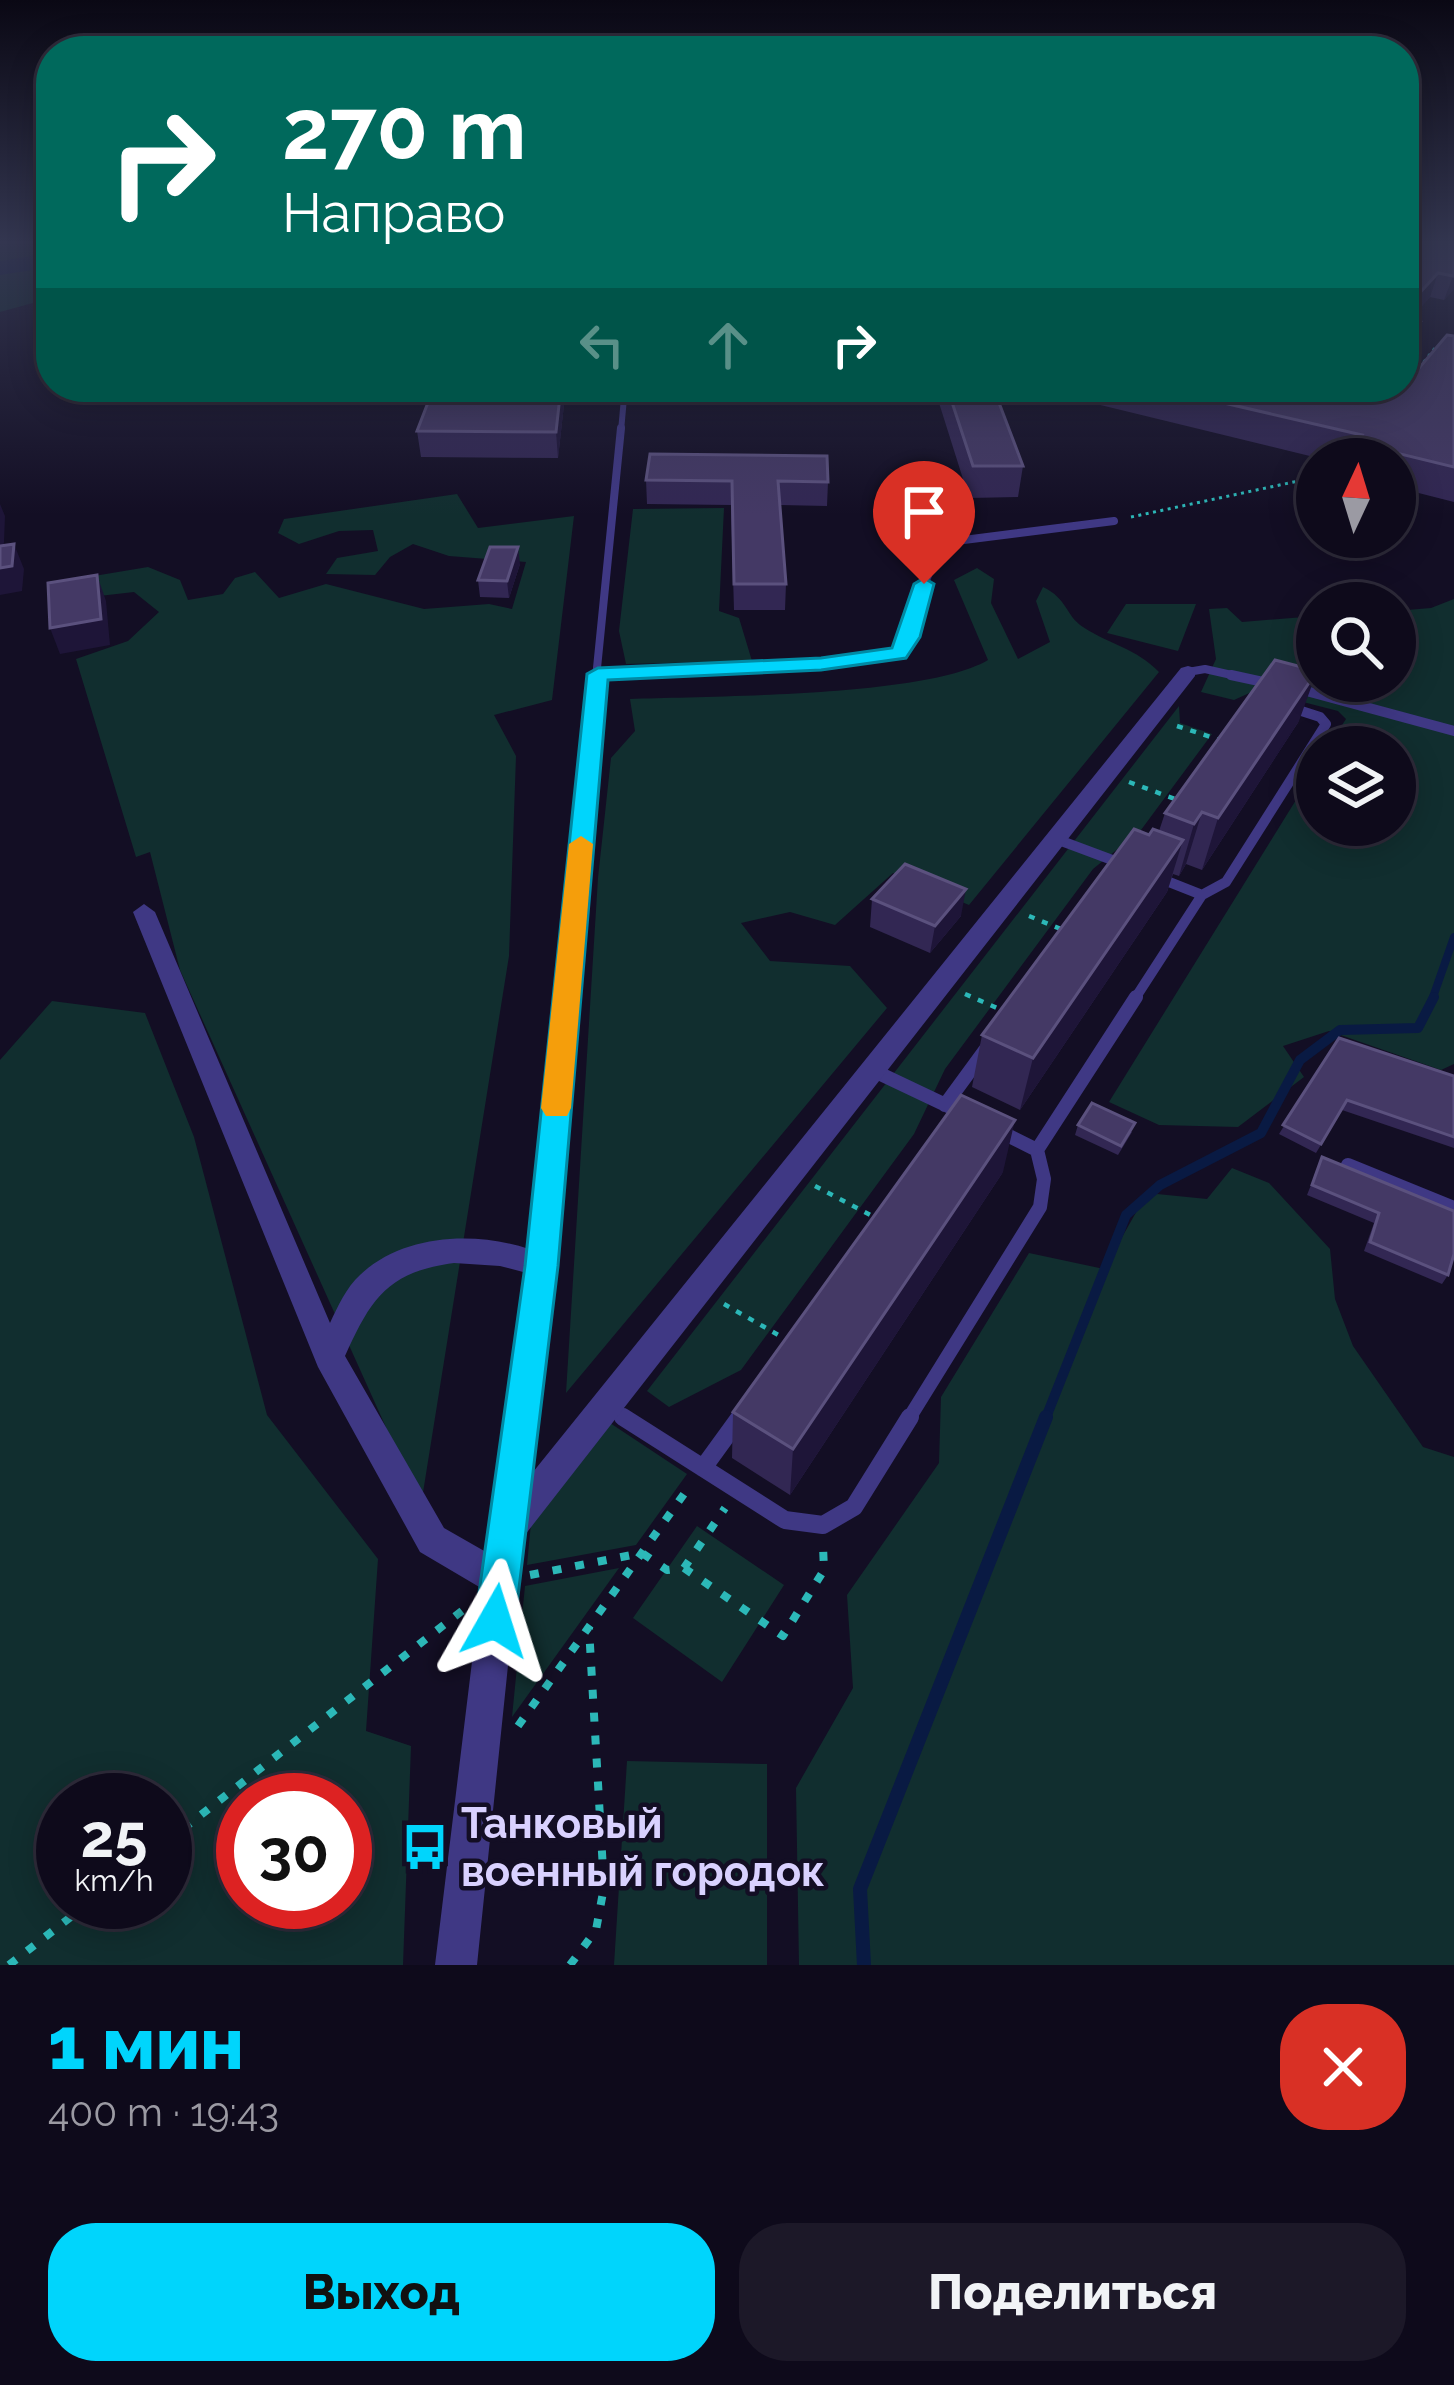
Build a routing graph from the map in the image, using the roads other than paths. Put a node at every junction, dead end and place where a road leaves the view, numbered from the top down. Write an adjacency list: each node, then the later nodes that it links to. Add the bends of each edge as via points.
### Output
1 (624, 402): 4 (lane)
2 (1114, 521): 4 (lane, via 940,543 899,653)
3 (1188, 673): 5 (lane, via 1205,669); 12 (street)
4 (598, 674): 11 (lane)
5 (1296, 690)
6 (1258, 699): 9 (lane)
7 (1336, 702): 9 (lane)
8 (1345, 702): 10 (lane)
9 (1323, 719): 15 (lane, via 1226,882)
10 (1454, 731)
11 (591, 732): 25 (street)
12 (1056, 839): 14 (lane, via 1127,866); 18 (street)
13 (1150, 874): 15 (lane)
14 (1109, 879)
15 (1202, 895): 22 (lane)
16 (144, 912): 26 (street)
17 (1011, 1014): 19 (lane)
18 (872, 1070): 19 (lane); 28 (street)
19 (945, 1105): 21 (lane, via 958,1112)
20 (978, 1121): 22 (lane)
21 (945, 1129)
22 (1037, 1150): 29 (lane, via 1040,1207 854,1507 823,1525 785,1520)
23 (1348, 1165): 24 (lane)
24 (1454, 1208)
25 (542, 1266): 26 (street, via 448,1251 398,1264 369,1284); 30 (street)
26 (329, 1357): 31 (street, via 432,1540)
27 (755, 1395): 29 (lane)
28 (607, 1405): 29 (lane); 30 (street)
29 (703, 1468)
30 (506, 1532): 31 (street)
31 (500, 1580): 32 (street)
32 (456, 1965)

